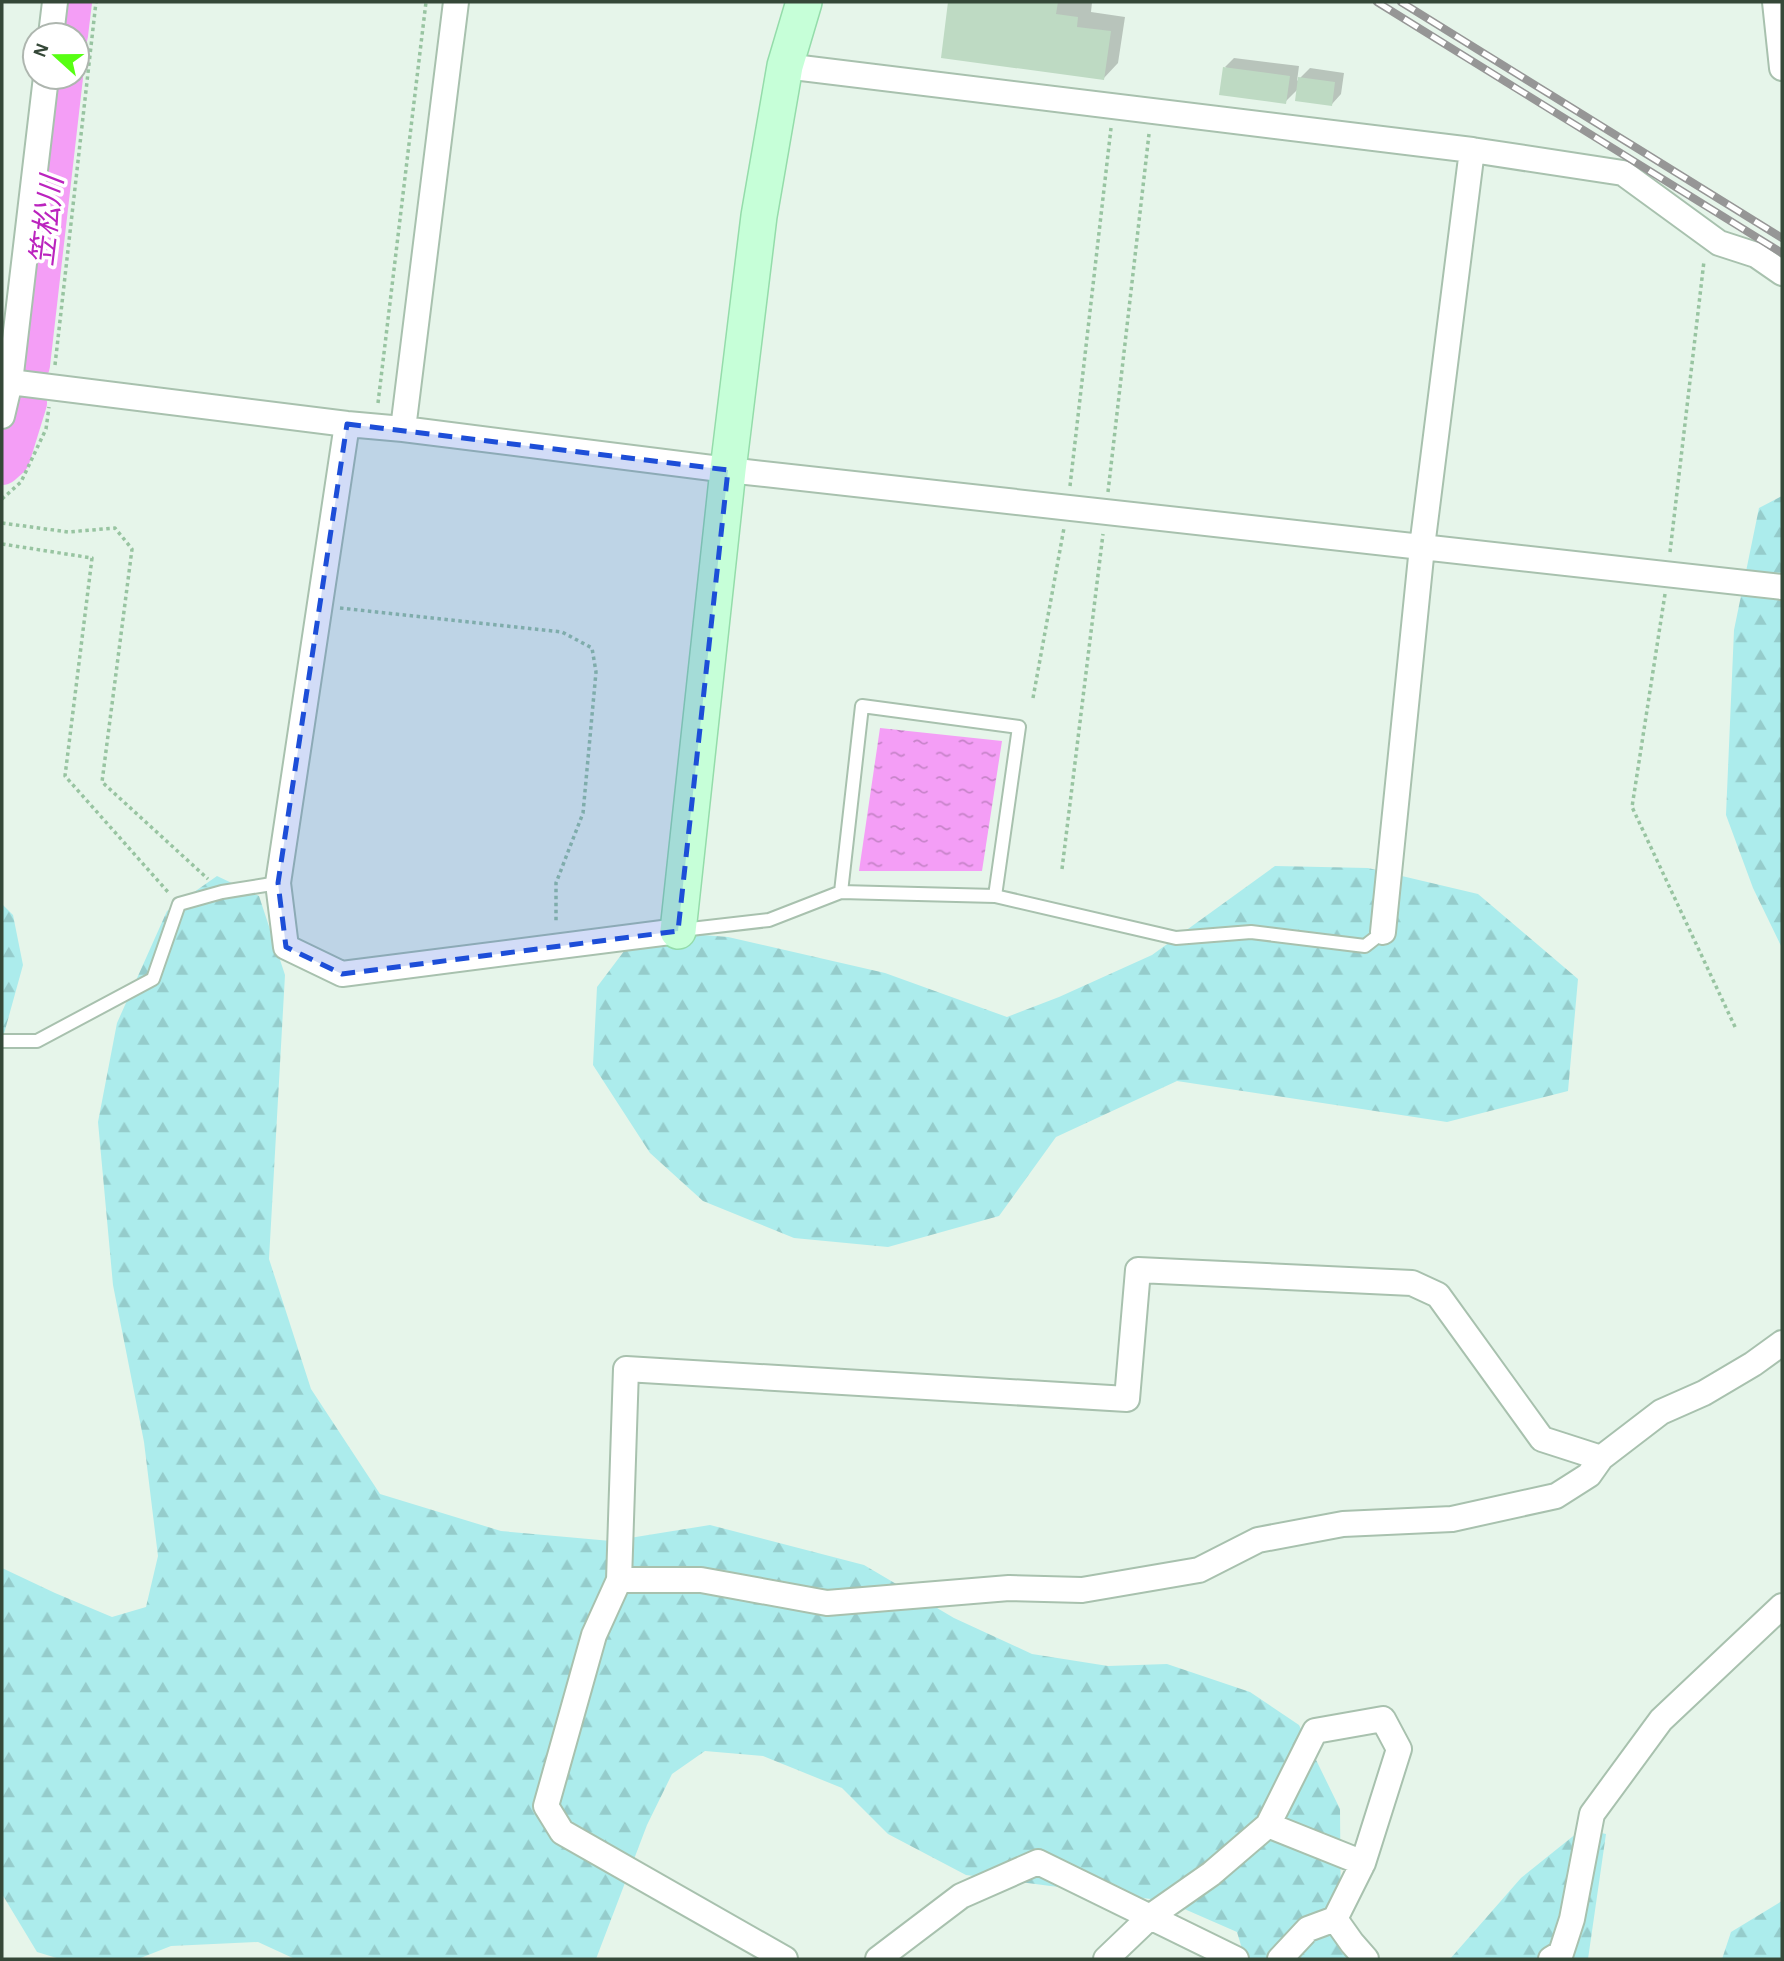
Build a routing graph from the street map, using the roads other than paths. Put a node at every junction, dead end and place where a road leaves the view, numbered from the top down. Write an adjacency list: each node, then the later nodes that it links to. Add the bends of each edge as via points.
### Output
1 (55, 2): 5 (street)
2 (456, 2): 14 (street)
3 (804, 2): 6 (street)
4 (1775, 2): 7 (street)
5 (53, 21)
6 (785, 66): 9 (street); 15 (street, via 759,216)
7 (1782, 68)
8 (44, 91): 11 (street)
9 (1472, 150): 10 (street, via 1623,173 1719,243 1756,255); 16 (street)
10 (1782, 273)
11 (6, 382): 12 (street); 13 (street)
12 (2, 416)
13 (347, 424): 14 (street); 18 (street)
14 (403, 429): 15 (street)
15 (728, 470): 16 (street); 21 (street)
16 (1422, 547): 17 (street); 22 (street)
17 (1782, 587)
18 (278, 883): 21 (street, via 286,947 342,974); 23 (lane, via 179,904 153,979 37,1041)
19 (841, 892): 20 (lane); 20 (lane, via 862,706 1019,727); 21 (lane, via 769,920)
20 (995, 896): 22 (lane, via 1176,938 1251,932 1365,946)
21 (678, 931)
22 (1383, 932)
23 (2, 1041)
24 (1782, 1343): 25 (street, via 1704,1393 1661,1412)
25 (1601, 1458): 26 (street, via 1589,1475 1556,1496 1452,1519 1343,1524 1258,1540 1199,1570 1082,1590 1009,1588 827,1603 701,1580); 26 (street, via 1542,1439 1438,1295 1412,1283 1138,1270 1127,1399 626,1369)
26 (619, 1580): 32 (street, via 594,1635 546,1806 562,1832)
27 (1782, 1606): 38 (street, via 1661,1720 1592,1814 1572,1919 1562,1953)
28 (1268, 1825): 29 (street); 29 (street, via 1315,1731 1383,1719 1399,1749); 30 (street, via 1211,1874)
29 (1363, 1863): 31 (street)
30 (1151, 1916): 33 (street, via 1038,1862 961,1896); 34 (street); 35 (street)
31 (1335, 1919): 36 (street, via 1308,1929); 37 (street)
32 (785, 1959)
33 (878, 1959)
34 (1106, 1959)
35 (1236, 1959)
36 (1280, 1959)
37 (1366, 1959)
38 (1551, 1959)

